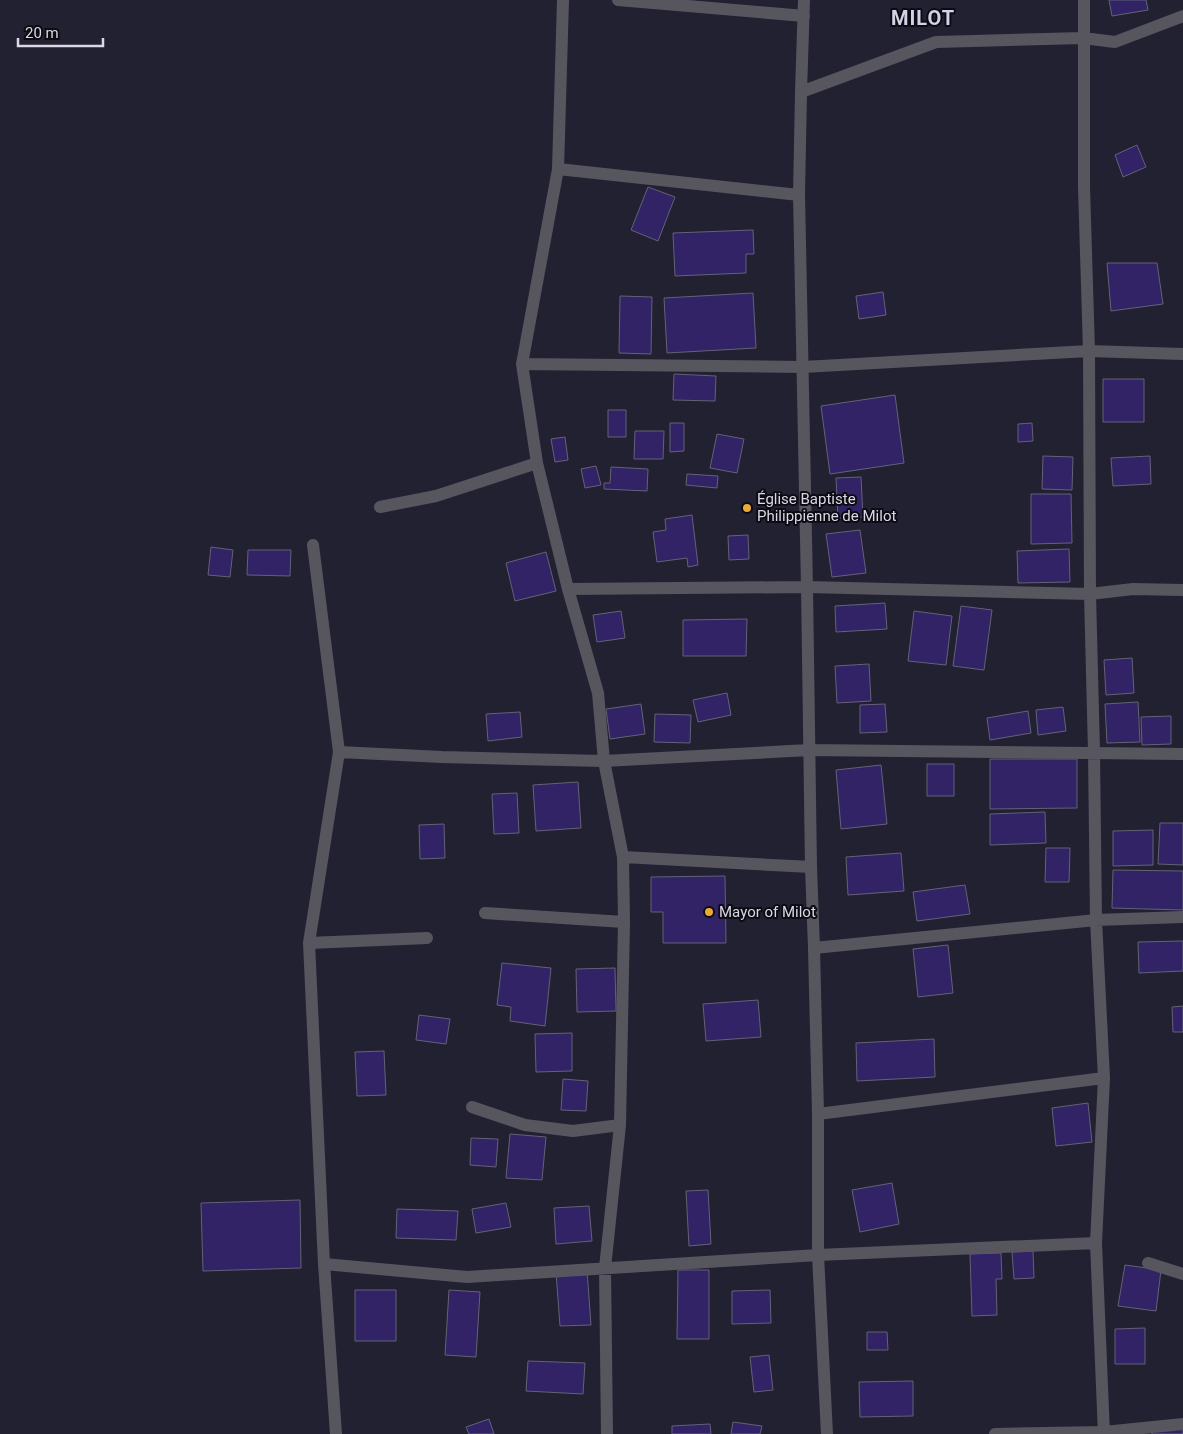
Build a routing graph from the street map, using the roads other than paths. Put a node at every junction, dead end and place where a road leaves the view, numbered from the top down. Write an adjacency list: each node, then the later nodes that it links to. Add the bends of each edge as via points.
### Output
1 (563, 0): 9 (street)
2 (618, 0): 5 (street)
3 (804, 0): 5 (street)
4 (1084, 0): 7 (street)
5 (804, 16): 8 (street)
6 (1183, 16): 7 (street, via 1115,42)
7 (1083, 38): 8 (street, via 936,42); 11 (street)
8 (801, 92): 10 (street)
9 (558, 169): 10 (street); 13 (street)
10 (799, 195): 14 (street)
11 (1089, 351): 12 (street); 14 (street); 21 (street)
12 (1183, 354)
13 (522, 364): 14 (street); 15 (street)
14 (803, 368): 18 (street)
15 (537, 463): 16 (street, via 436,496); 19 (street)
16 (380, 507)
17 (313, 545): 23 (street)
18 (807, 587): 19 (street); 21 (street); 22 (street)
19 (568, 589): 26 (street, via 598,693)
20 (1183, 590): 21 (street, via 1133,589)
21 (1090, 594): 24 (street)
22 (809, 750): 24 (street); 26 (street); 28 (street)
23 (339, 752): 26 (street); 34 (street)
24 (1094, 752): 25 (street); 31 (street)
25 (1183, 754)
26 (604, 761): 27 (street)
27 (623, 857): 28 (street); 32 (street)
28 (811, 867): 35 (street)
29 (485, 913): 32 (street)
30 (1183, 918): 31 (street)
31 (1096, 920): 35 (street); 36 (street)
32 (624, 922): 39 (street)
33 (428, 938): 34 (street)
34 (309, 943): 43 (street)
35 (814, 948): 38 (street)
36 (1104, 1078): 38 (street); 40 (street)
37 (472, 1107): 39 (street, via 525,1125 573,1131)
38 (818, 1114): 41 (street)
39 (620, 1125): 44 (street)
40 (1096, 1243): 41 (street); 47 (street)
41 (818, 1255): 44 (street); 50 (street)
42 (1148, 1263): 45 (street)
43 (324, 1264): 44 (street, via 467,1276); 48 (street)
44 (605, 1268): 49 (street)
45 (1183, 1274)
46 (1183, 1424): 47 (street)
47 (1104, 1433): 51 (street)
48 (336, 1434)
49 (607, 1434)
50 (827, 1434)
51 (995, 1434)

